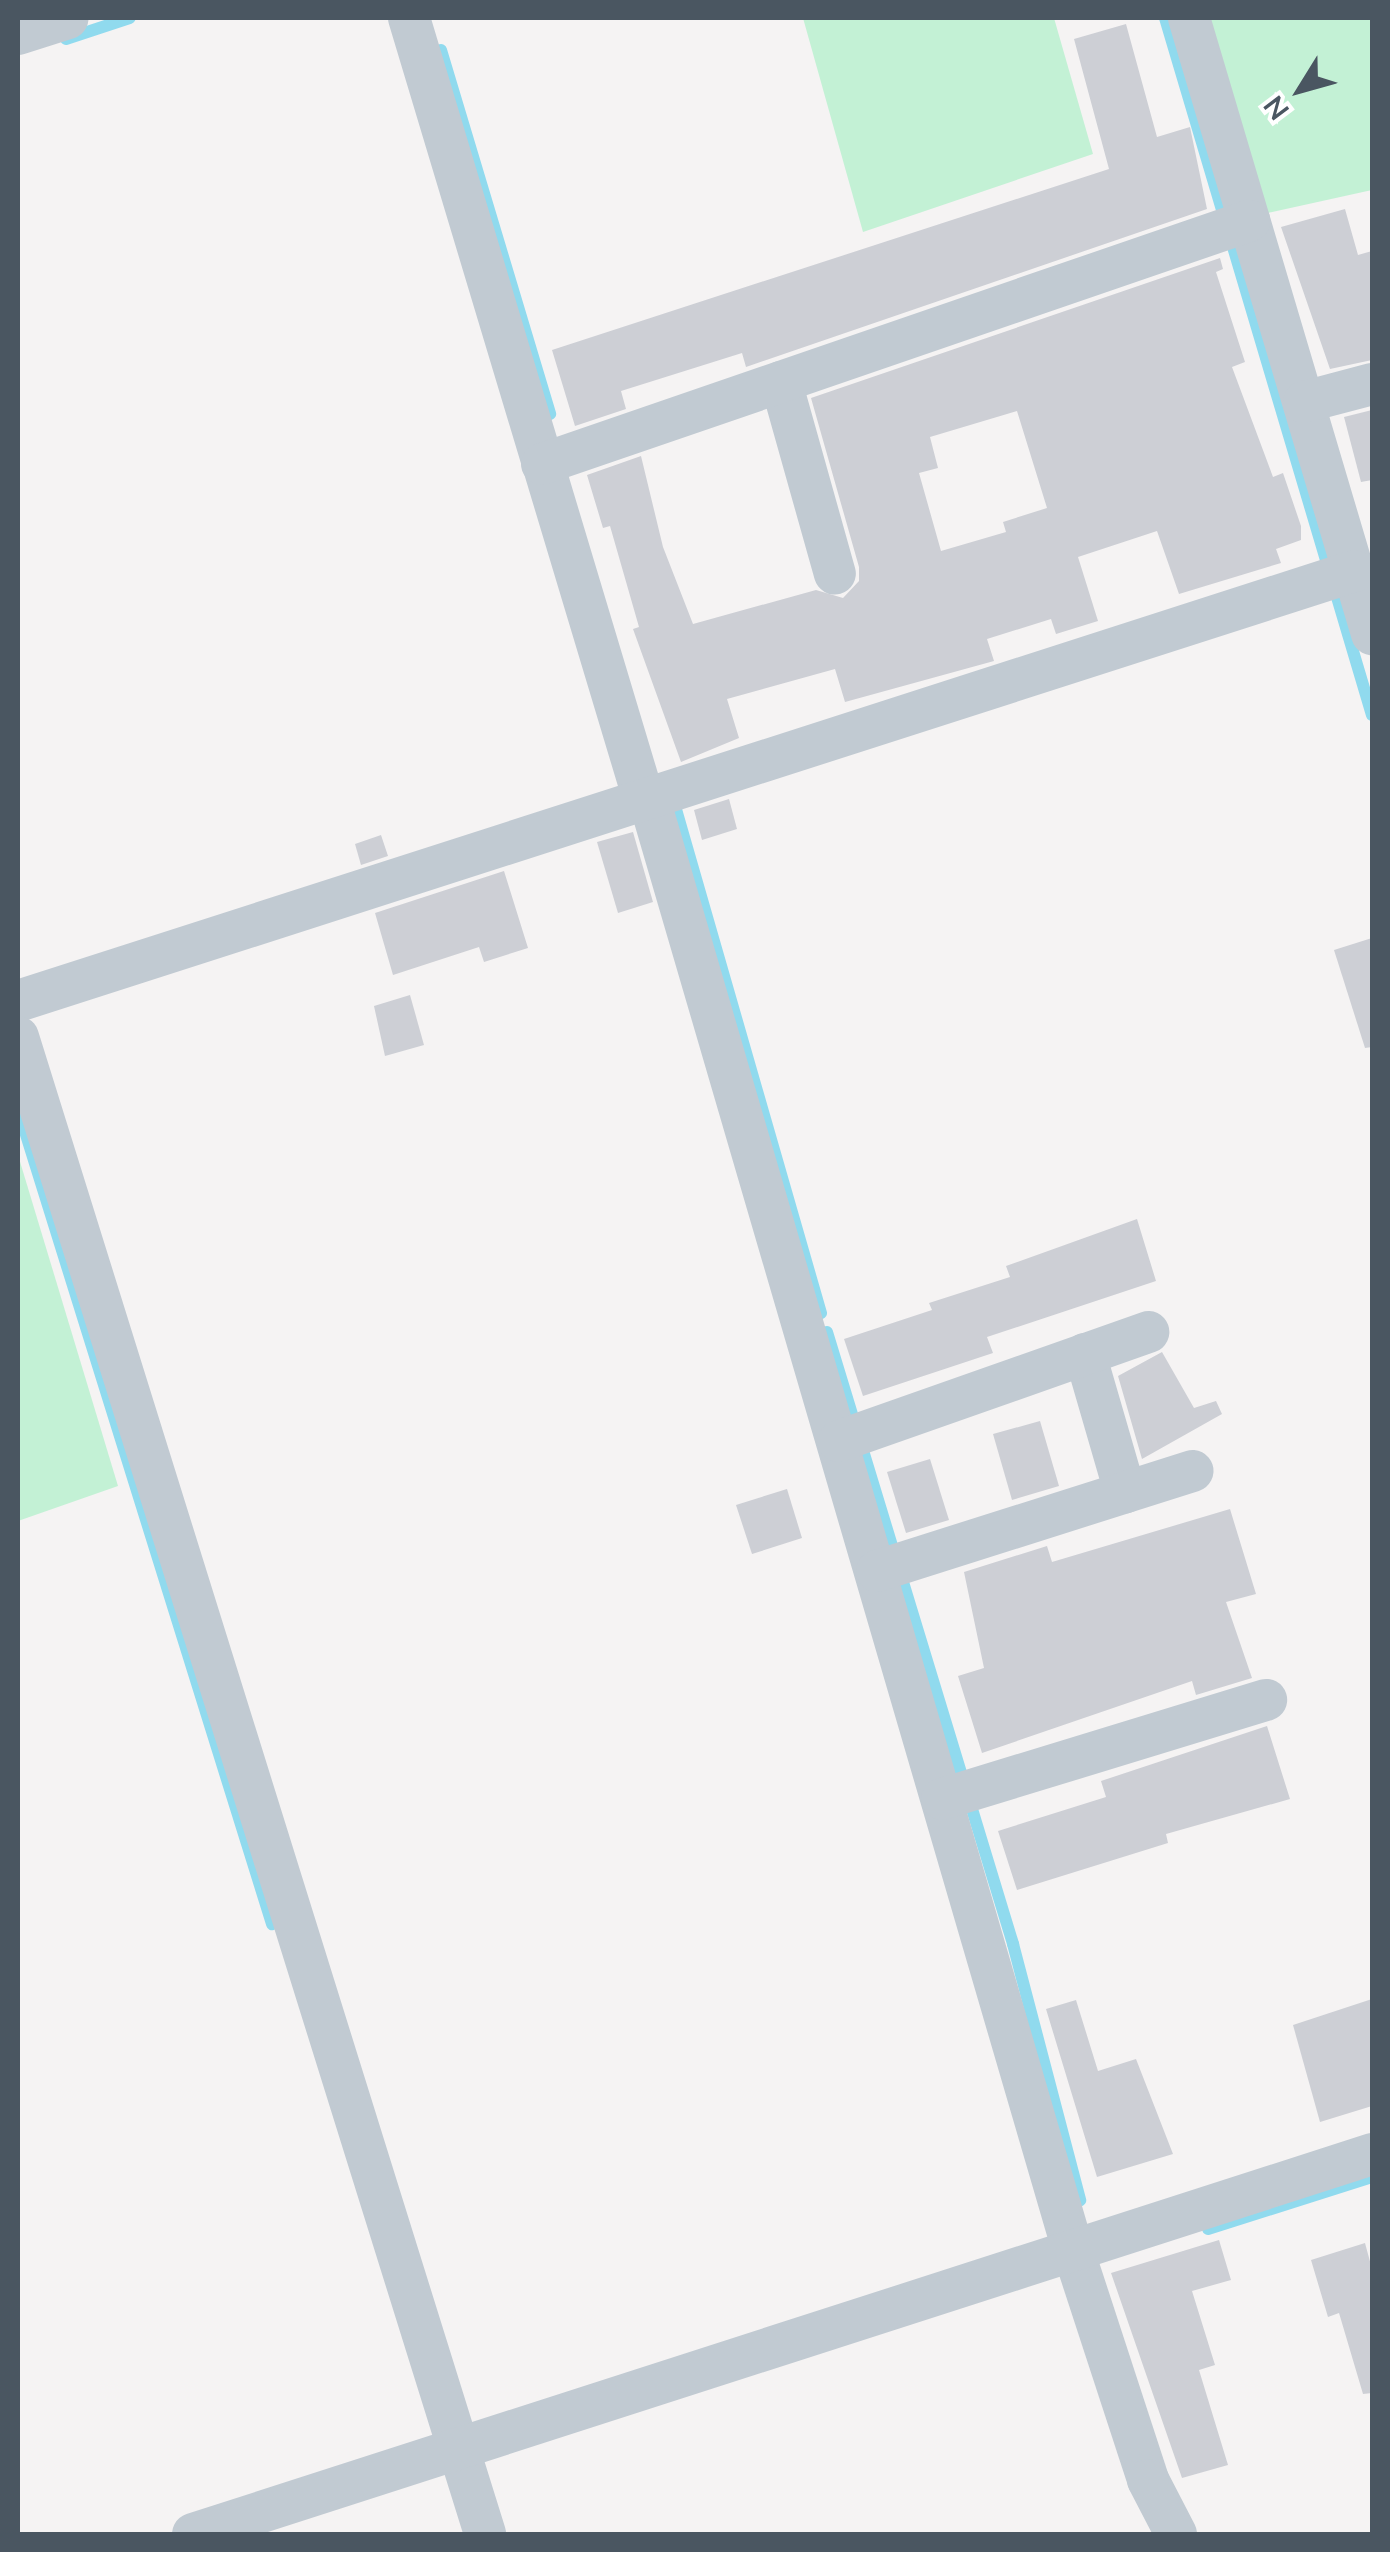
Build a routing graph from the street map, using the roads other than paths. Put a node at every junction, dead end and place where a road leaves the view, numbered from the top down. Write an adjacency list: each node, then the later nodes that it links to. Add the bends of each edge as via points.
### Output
1 (68, 18): 4 (street)
2 (409, 18): 9 (street)
3 (1188, 18): 5 (street)
4 (18, 34)
5 (1236, 225): 6 (street); 8 (street)
6 (781, 382): 9 (street); 10 (street)
7 (1372, 384): 8 (street)
8 (1304, 402): 11 (street)
9 (556, 459): 13 (street)
10 (834, 574)
11 (1338, 577): 12 (street); 13 (street)
12 (1372, 634)
13 (652, 790): 14 (street); 18 (street)
14 (18, 1001)
15 (18, 1037): 26 (street)
16 (1148, 1332): 17 (street)
17 (1085, 1354): 18 (street); 20 (street)
18 (852, 1436): 21 (street)
19 (1193, 1471): 20 (street)
20 (1125, 1492): 21 (street)
21 (891, 1567): 23 (street)
22 (1266, 1700): 23 (street)
23 (960, 1794): 25 (street)
24 (1372, 2154): 25 (street)
25 (1082, 2255): 26 (street); 29 (street, via 1148,2480)
26 (458, 2452): 27 (street); 28 (street)
27 (193, 2534)
28 (485, 2534)
29 (1176, 2534)

